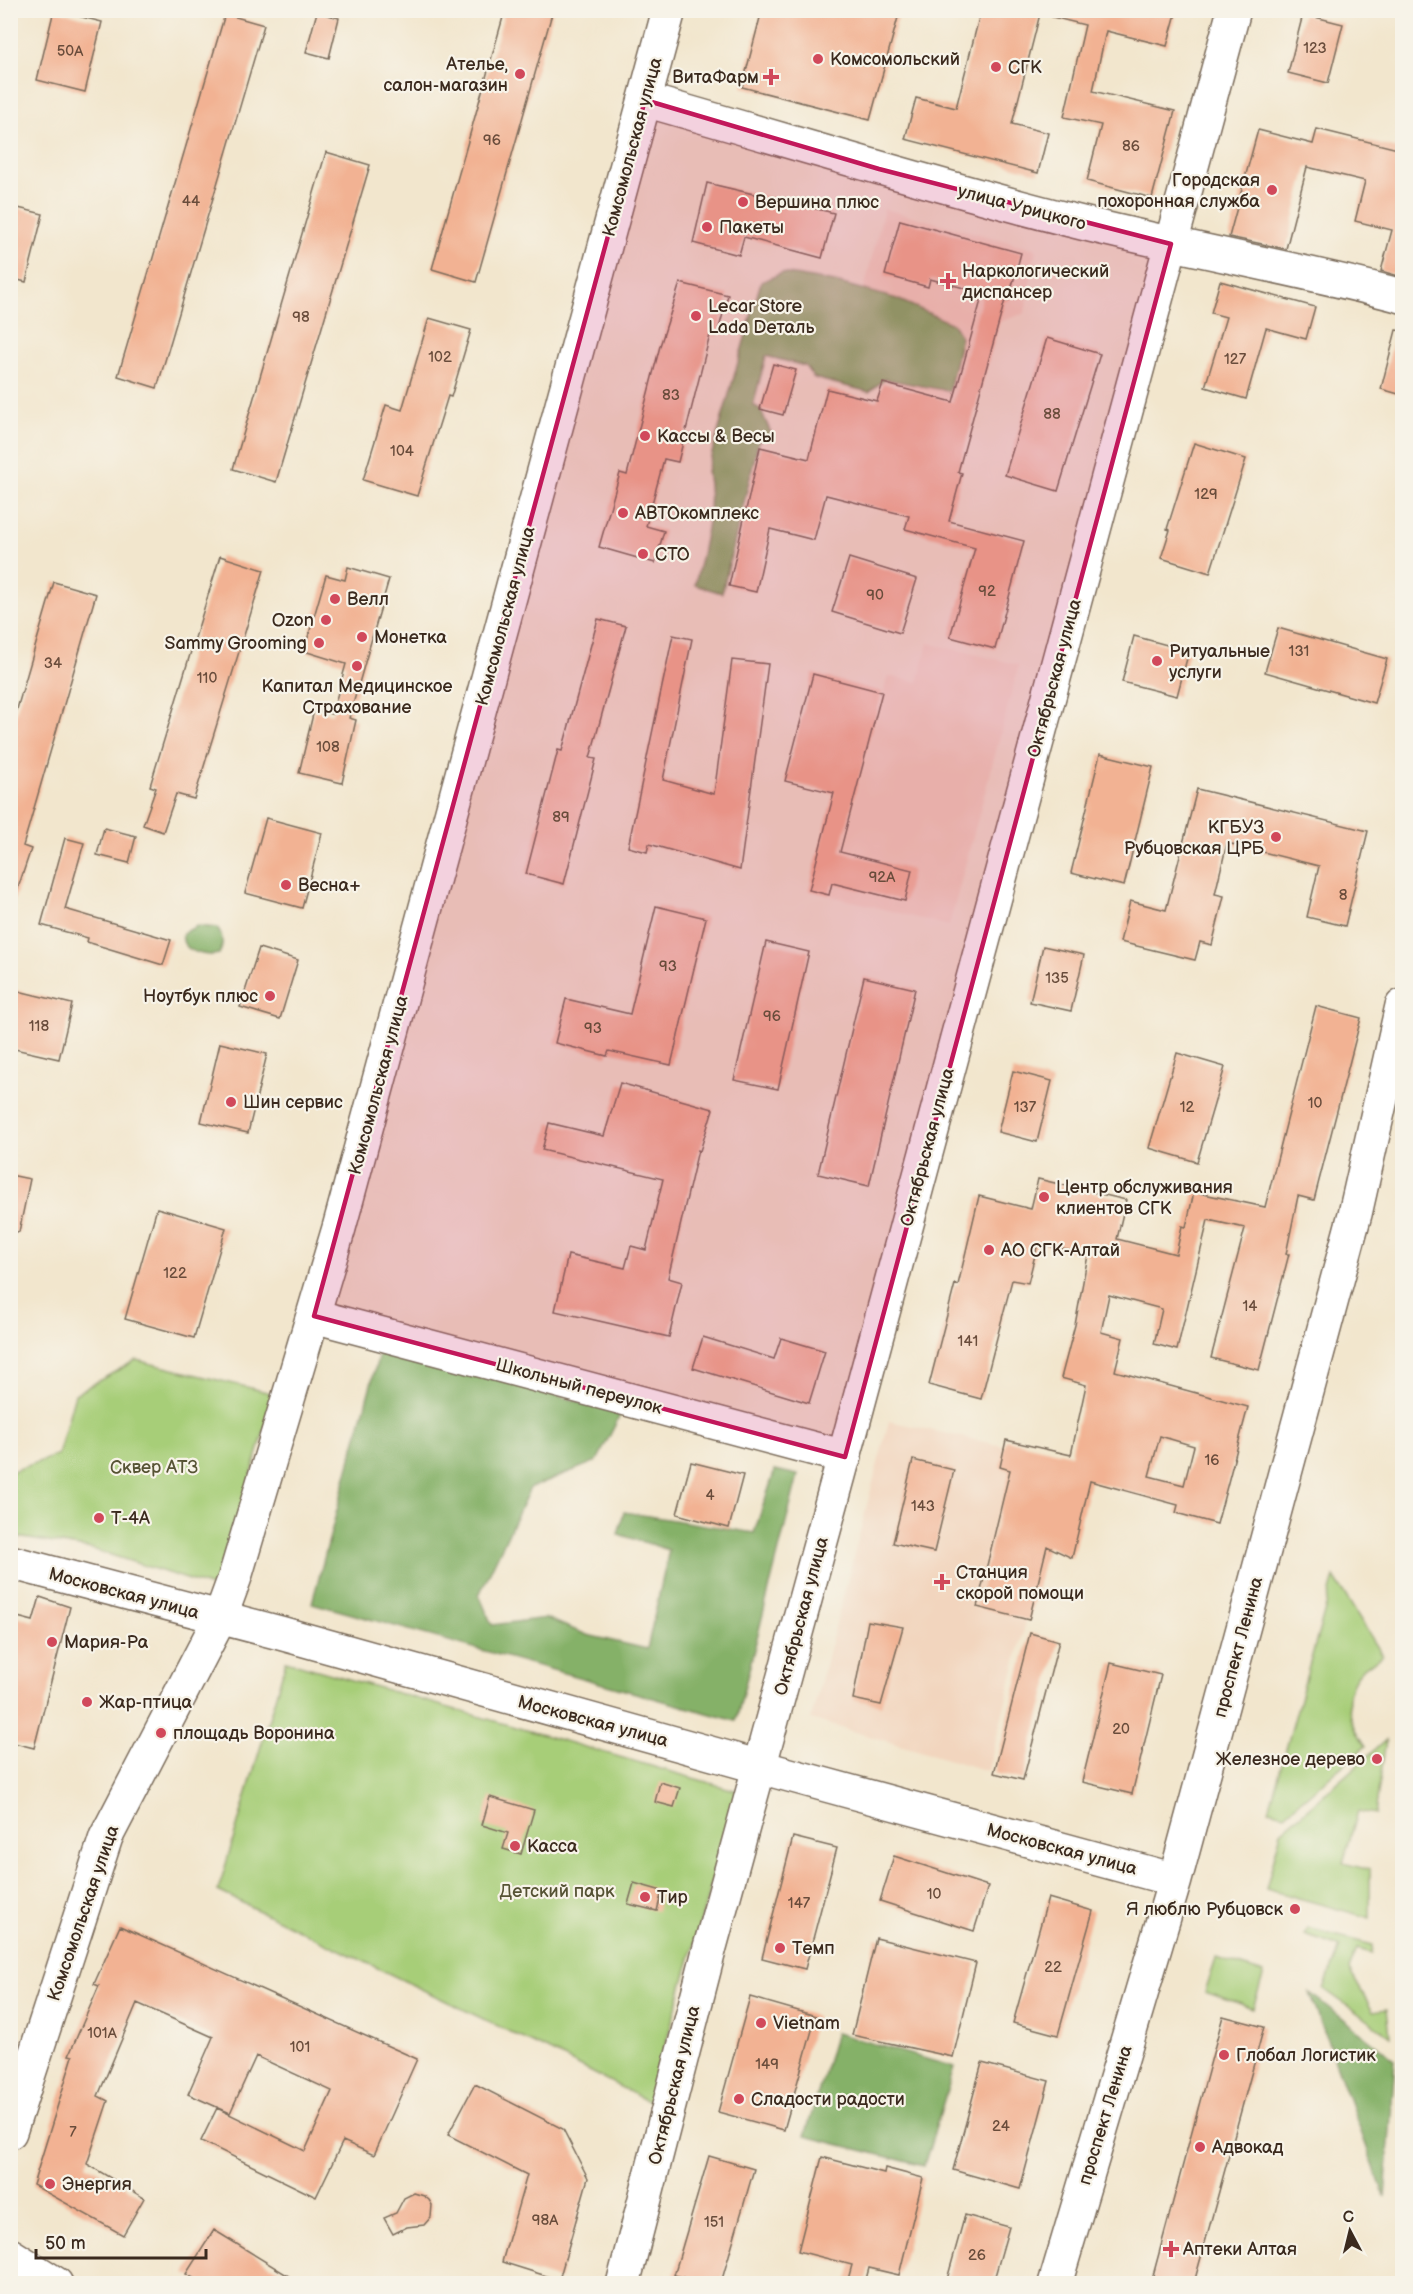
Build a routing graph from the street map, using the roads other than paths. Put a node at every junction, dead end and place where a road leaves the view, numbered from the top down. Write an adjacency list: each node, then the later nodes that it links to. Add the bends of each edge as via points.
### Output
1 (669, 10): 3 (main road, Комсомольская улица)
2 (1234, 10): 4 (main road, Октябрьская улица)
3 (645, 100): 4 (main road, улица Урицкого, via 879,169); 7 (main road, Комсомольская улица)
4 (1171, 244): 5 (main road, улица Урицкого); 8 (main road, Октябрьская улица)
5 (1402, 296)
6 (1402, 1006): 12 (main road, проспект Ленина, via 1355,1214)
7 (314, 1316): 8 (main road, Школьный переулок); 10 (main road, Комсомольская улица)
8 (845, 1456): 11 (main road, Октябрьская улица)
9 (10, 1562): 10 (main road, Московская улица)
10 (220, 1618): 11 (main road, Московская улица); 13 (main road, Комсомольская улица, via 106,1837)
11 (760, 1767): 12 (main road, Московская улица); 16 (main road, Октябрьская улица)
12 (1175, 1880): 17 (main road, проспект Ленина)
13 (10, 2132)
14 (15, 2263): 15 (main road)
15 (56, 2283)
16 (623, 2283)
17 (1055, 2283)

